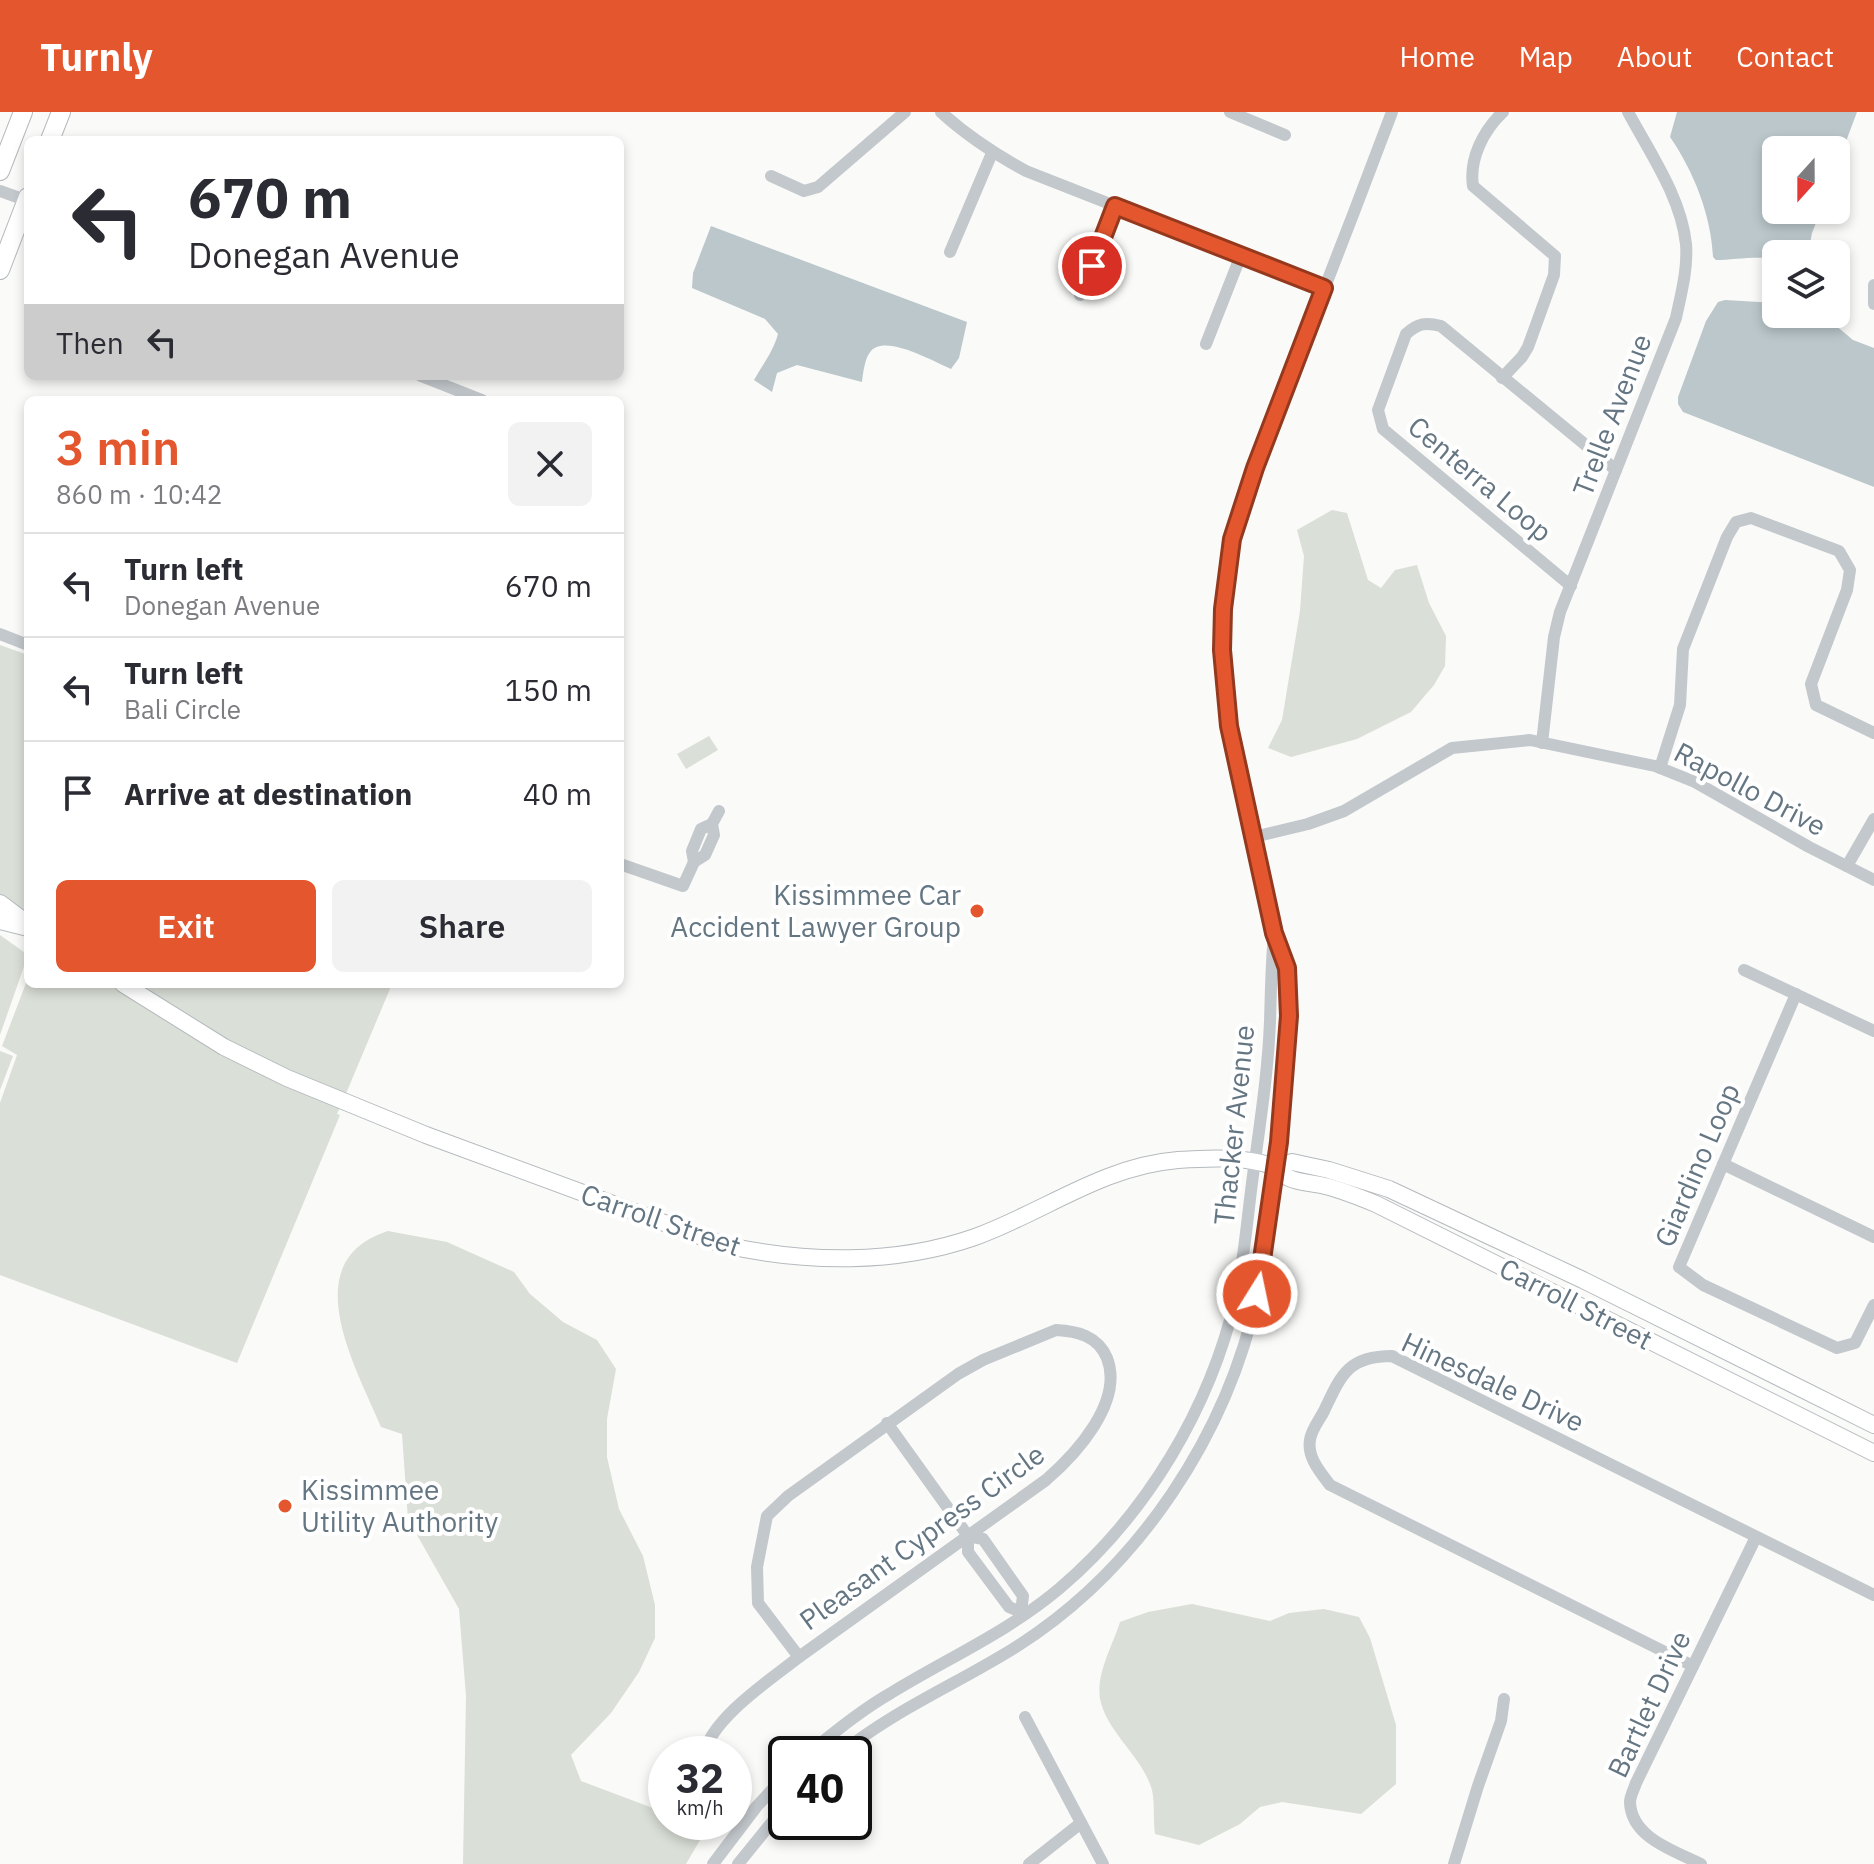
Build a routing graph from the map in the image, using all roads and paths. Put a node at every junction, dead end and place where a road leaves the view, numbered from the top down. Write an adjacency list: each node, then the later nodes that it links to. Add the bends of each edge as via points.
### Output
1 (23, 112): 12 (highway)
2 (61, 112): 10 (highway)
3 (905, 112): 13 (street, via 818,187 804,191)
4 (941, 112): 11 (street)
5 (1230, 112): 9 (street)
6 (1392, 112): 22 (street, Thacker Avenue)
7 (1503, 112): 26 (street, via 1473,159 1473,186 1555,256 1554,275 1528,347)
8 (1628, 112): 29 (street, Trelle Avenue, via 1666,183 1686,244 1676,318)
9 (1285, 135)
10 (52, 136)
11 (992, 153): 16 (street); 18 (street)
12 (0, 171)
13 (771, 176)
14 (0, 191): 15 (street)
15 (24, 199)
16 (1115, 206): 19 (street); 23 (street)
17 (24, 210): 20 (highway)
18 (950, 252)
19 (1241, 255): 22 (street); 25 (street)
20 (0, 270)
21 (1874, 285): 24 (street)
22 (1324, 288): 38 (street, Thacker Avenue, via 1255,468 1232,539 1226,578 1224,689)
23 (1080, 295)
24 (1874, 304)
25 (1206, 344)
26 (1502, 378): 29 (street, Centerra Loop); 30 (street, Centerra Loop, via 1441,326 1416,325 1406,334 1378,410 1379,422)
27 (431, 380): 28 (street)
28 (472, 396)
29 (1616, 470): 30 (street, Trelle Avenue)
30 (1571, 586): 34 (street, Trelle Avenue, via 1554,637)
31 (0, 634): 32 (street)
32 (24, 643)
33 (1874, 733): 35 (street, via 1816,705 1811,684 1850,570 1839,551 1751,518 1736,522 1727,537 1683,649 1680,705)
34 (1542, 743): 35 (street, Rapollo Drive); 38 (street, Rapollo Drive, via 1452,748 1330,817)
35 (1660, 768): 40 (street, Rapollo Drive)
36 (719, 811): 39 (street, via 712,824 701,829 683,886)
37 (1874, 819): 40 (street)
38 (1254, 837): 46 (street, Thacker Avenue)
39 (624, 865)
40 (1847, 866): 41 (street, Rapollo Drive)
41 (1874, 880)
42 (0, 903): 44 (main road)
43 (0, 921): 45 (main road)
44 (24, 923)
45 (24, 925)
46 (1274, 933): 51 (street, Thacker Avenue); 53 (street, Thacker Avenue, via 1287,968 1289,1016)
47 (1744, 970): 49 (street)
48 (129, 988): 51 (main road, Carroll Street, via 224,1047 287,1078 413,1130 758,1253 810,1259 910,1253 975,1237 1085,1184 1135,1168 1178,1160)
49 (1796, 994): 50 (street); 52 (street, Giardino Loop)
50 (1874, 1031)
51 (1255, 1163): 53 (main road, Carroll Street); 64 (street, Thacker Avenue, via 1236,1298 1190,1422 1149,1490 1114,1533 1082,1568)
52 (1723, 1164): 55 (street); 57 (street, Giardino Loop, via 1679,1267 1703,1285 1837,1348 1855,1343)
53 (1275, 1168): 54 (main road, Carroll Street, via 1289,1178 1352,1194); 56 (main road, Carroll Street, via 1292,1162 1389,1189); 65 (street, Thacker Avenue, via 1257,1294 1237,1362 1205,1436 1133,1544)
54 (1423, 1227): 56 (main road, via 1439,1227 1561,1286); 60 (main road, Carroll Street)
55 (1874, 1237)
56 (1583, 1280): 59 (main road, Carroll Street)
57 (1874, 1305)
58 (887, 1423): 61 (street); 61 (street, Pleasant Cypress Circle, via 983,1360 1056,1330 1086,1335 1098,1344 1112,1379 1087,1437 1046,1480); 66 (street, Pleasant Cypress Circle, via 767,1516 757,1567 758,1603)
59 (1874, 1425)
60 (1874, 1453)
61 (968, 1536): 64 (street, via 968,1552 1009,1607); 64 (street, via 983,1539 1023,1596); 66 (street, Pleasant Cypress Circle)
62 (1756, 1537): 63 (street); 67 (street, Bartlet Drive); 67 (street, Hinesdale Drive, via 1392,1356 1354,1363 1341,1376 1309,1440 1314,1464 1330,1485)
63 (1874, 1595)
64 (1023, 1614): 65 (street); 71 (street, Thacker Avenue, via 986,1641 890,1693)
65 (1036, 1632): 72 (street, Thacker Avenue)
66 (799, 1657): 70 (street, Pleasant Cypress Circle)
67 (1693, 1666): 83 (street, Bartlet Drive, via 1630,1802 1636,1822 1650,1838)
68 (1504, 1699): 82 (street)
69 (1025, 1717): 75 (street)
70 (711, 1736)
71 (832, 1736)
72 (866, 1736)
73 (768, 1791): 74 (street)
74 (752, 1805)
75 (1081, 1823): 80 (street); 81 (street)
76 (768, 1827): 79 (street)
77 (726, 1840): 78 (street)
78 (713, 1864)
79 (738, 1864)
80 (1029, 1864)
81 (1103, 1864)
82 (1454, 1864)
83 (1701, 1864)

